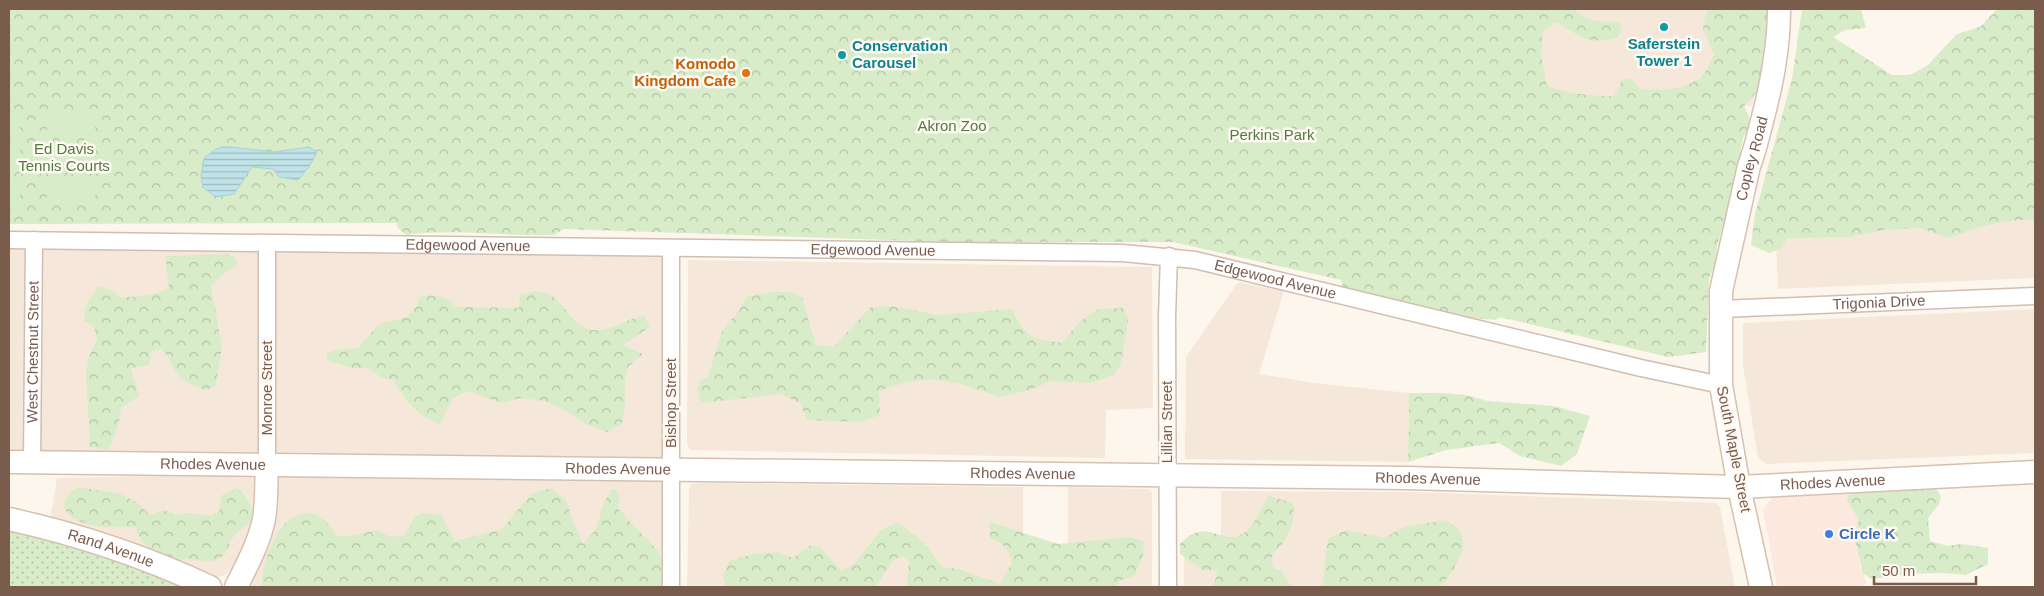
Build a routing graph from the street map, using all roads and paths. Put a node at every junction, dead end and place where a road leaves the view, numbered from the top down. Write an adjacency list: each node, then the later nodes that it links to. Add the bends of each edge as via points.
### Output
1 (1779, 9): 8 (street, Copley Road, via 1779,39 1773,79 1724,275)
2 (9, 240): 3 (street, Edgewood Avenue)
3 (34, 240): 4 (street, Edgewood Avenue); 11 (street, West Chestnut Street)
4 (267, 243): 5 (street, Edgewood Avenue); 12 (street, Monroe Street)
5 (671, 249): 6 (street, Edgewood Avenue); 13 (street, Bishop Street)
6 (1169, 256): 9 (street, Edgewood Avenue); 15 (street, Lillian Street)
7 (2035, 296): 8 (street, Trigonia Drive)
8 (1721, 308): 9 (street, South Maple Street)
9 (1721, 385): 16 (street, South Maple Street)
10 (9, 462): 11 (street, Rhodes Avenue)
11 (32, 463): 12 (street, Rhodes Avenue)
12 (267, 464): 13 (street, Rhodes Avenue); 19 (street, Monroe Street, via 261,530)
13 (671, 469): 15 (street, Rhodes Avenue); 20 (street, Bishop Street)
14 (2035, 472): 16 (street, Rhodes Avenue)
15 (1167, 476): 16 (street, Rhodes Avenue, via 1406,478); 21 (street, Lillian Street)
16 (1739, 487): 22 (street, South Maple Street)
17 (9, 519): 18 (street, Rand Avenue, via 107,546)
18 (210, 587)
19 (236, 587)
20 (671, 587)
21 (1168, 587)
22 (1761, 587)

